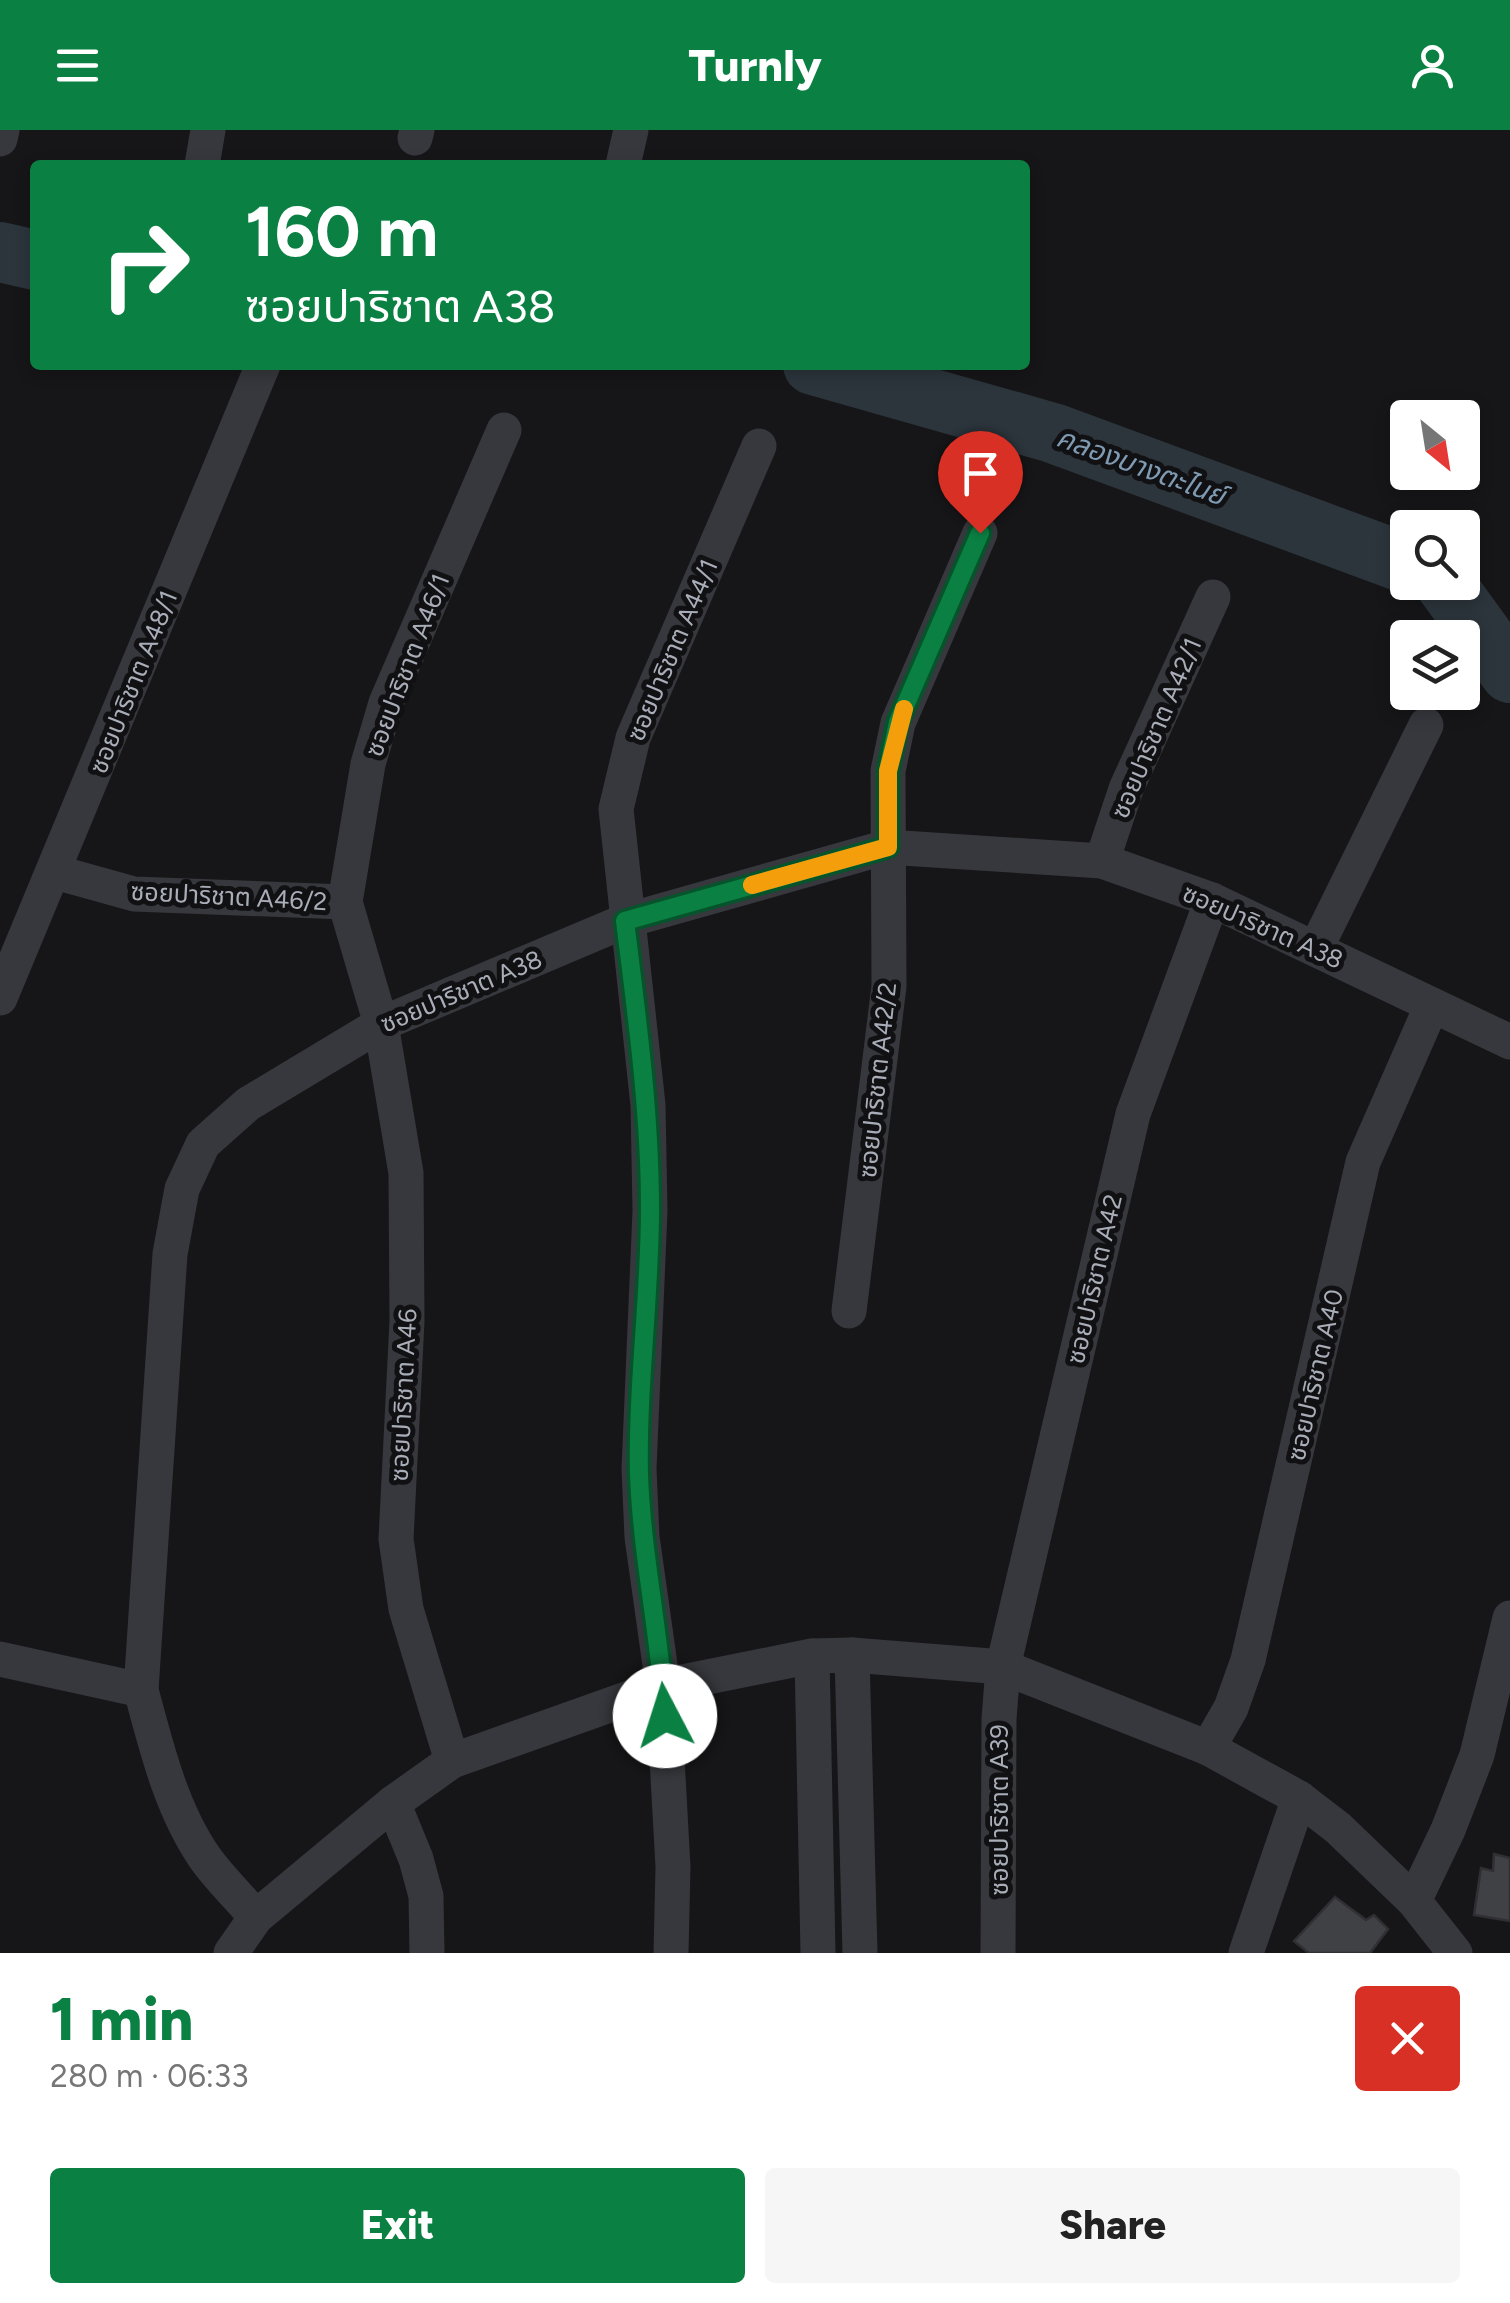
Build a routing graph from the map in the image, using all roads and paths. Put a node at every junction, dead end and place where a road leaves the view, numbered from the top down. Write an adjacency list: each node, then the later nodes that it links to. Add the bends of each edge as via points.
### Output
1 (2, 130): 4 (street)
2 (208, 130): 5 (street)
3 (630, 130): 6 (street)
4 (0, 139)
5 (203, 160)
6 (624, 160)
7 (261, 370): 15 (street, ซอยปาริชาต A48/1)
8 (504, 430): 17 (street, ซอยปาริชาต A46/1, via 386,704 368,764)
9 (759, 446): 18 (street, ซอยปาริชาต A44/1, via 633,738 616,808)
10 (980, 533): 13 (street, ซอยปาริชาต A42/2, via 898,722 888,771)
11 (1213, 597): 14 (street, ซอยปาริชาต A42/1, via 1126,789)
12 (1426, 725): 19 (street)
13 (888, 847): 14 (street, ซอยปาริชาต A38); 18 (street, ซอยปาริชาต A38); 24 (street, ซอยปาริชาต A42/2, via 889,986)
14 (1102, 861): 16 (street, ซอยปาริชาต A38)
15 (55, 872): 17 (street, ซอยปาริชาต A46/2, via 134,894); 20 (street, ซอยปาริชาต A48/1)
16 (1212, 900): 19 (street, ซอยปาริชาต A38); 29 (street, ซอยปาริชาต A42, via 1132,1114)
17 (345, 902): 22 (street, ซอยปาริชาต A46/1)
18 (625, 921): 22 (street, ซอยปาริชาต A38); 30 (street, ซอยปาริชาต A44/1, via 648,1105 639,1469)
19 (1316, 948): 21 (street, ซอยปาริชาต A38)
20 (0, 998)
21 (1432, 1006): 23 (street, ซอยปาริชาต A38); 32 (street, ซอยปาริชาต A40, via 1363,1162 1248,1660)
22 (381, 1024): 31 (street, ซอยปาริชาต A38, via 248,1104 204,1144 182,1189 170,1254); 33 (street, ซอยปาริชาต A46, via 406,1173 407,1321 396,1538 406,1609)
23 (1510, 1042)
24 (849, 1311)
25 (1510, 1618): 36 (street, via 1477,1755)
26 (852, 1655): 27 (street); 29 (street); 42 (street)
27 (812, 1656): 30 (street); 41 (street)
28 (0, 1660): 31 (street)
29 (1003, 1667): 32 (street); 43 (street, ซอยปาริชาต A39)
30 (663, 1686): 33 (street); 40 (street, ซอยปาริชาต A44/1)
31 (141, 1690): 37 (street, ซอยปาริชาต A38, via 182,1817 205,1857)
32 (1208, 1748): 34 (street)
33 (452, 1760): 35 (street)
34 (1299, 1798): 36 (street); 44 (street)
35 (392, 1803): 37 (street); 39 (street, via 426,1896)
36 (1414, 1901): 45 (street)
37 (256, 1918): 38 (street)
38 (231, 1953)
39 (427, 1953)
40 (672, 1953)
41 (818, 1953)
42 (860, 1953)
43 (998, 1953)
44 (1246, 1953)
45 (1455, 1953)

